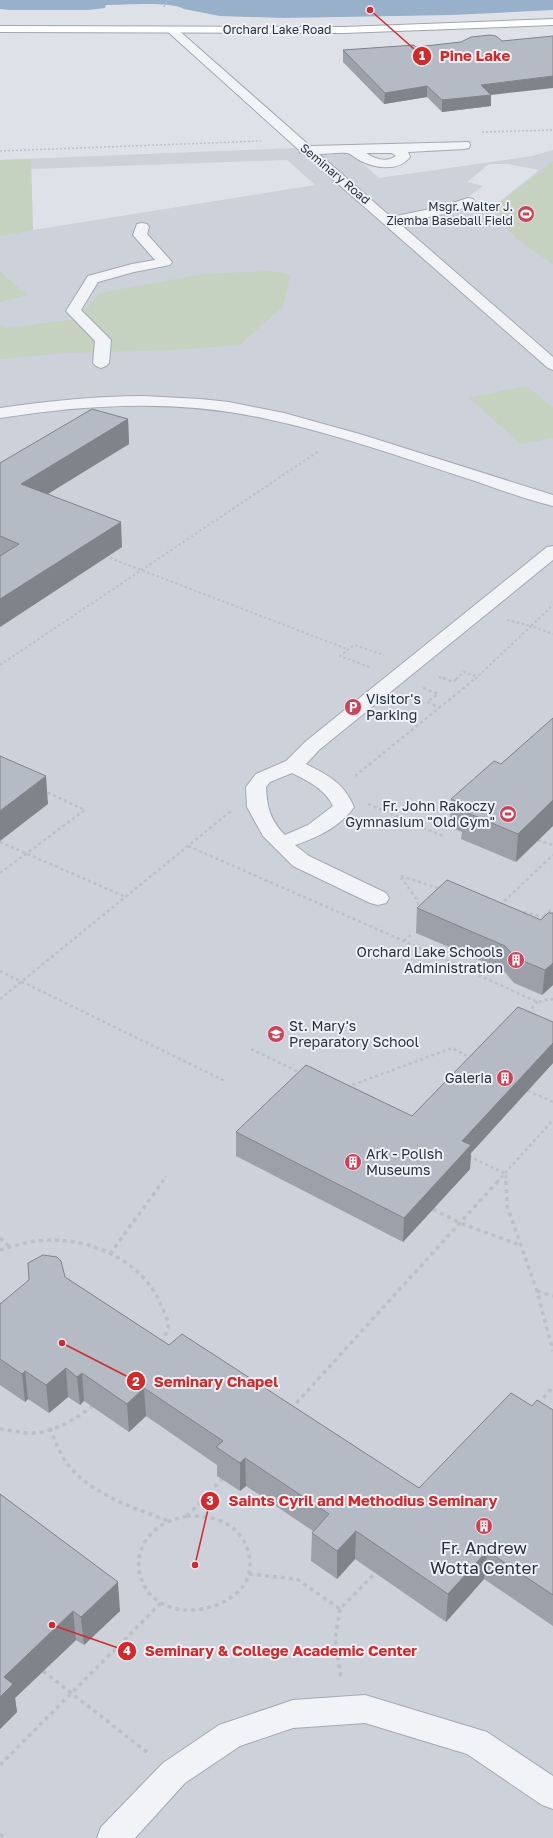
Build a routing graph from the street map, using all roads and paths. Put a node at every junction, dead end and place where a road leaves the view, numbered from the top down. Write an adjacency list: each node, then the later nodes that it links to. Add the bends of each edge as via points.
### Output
1 (167, 0): 2 (path)
2 (164, 7)
3 (553, 22): 5 (main road, Orchard Lake Road, via 396,29)
4 (0, 29): 5 (main road, Orchard Lake Road)
5 (172, 30): 8 (street, Seminary Road)
6 (464, 146): 7 (street)
7 (394, 149): 9 (street); 10 (street, via 403,154 397,162 383,164)
8 (305, 150): 9 (street); 11 (street, Seminary Road)
9 (352, 150): 10 (street)
10 (365, 159): 11 (street, via 358,164)
11 (329, 171): 13 (street, Seminary Road)
12 (468, 202): 13 (street)
13 (390, 221): 16 (street, Seminary Road)
14 (142, 227): 15 (street, via 140,236 165,262 93,279 73,312 103,340)
15 (101, 363)
16 (553, 365)
17 (0, 413): 18 (street, via 50,405 101,401 184,402 248,410)
18 (342, 434): 19 (street); 22 (path)
19 (553, 501)
20 (553, 551): 28 (street, via 312,746)
21 (110, 558): 22 (path)
22 (140, 571): 26 (path); 27 (path)
23 (553, 605): 24 (path)
24 (531, 626): 25 (path); 29 (path, via 478,677)
25 (553, 634)
26 (348, 650)
27 (0, 665)
28 (293, 765): 31 (street, via 263,778 256,787); 36 (street, via 321,780 338,794 344,807 329,822 299,838)
29 (349, 781)
30 (42, 790): 39 (path, via 84,810)
31 (256, 802): 36 (street, via 270,832); 38 (path, via 237,805)
32 (365, 802): 33 (path)
33 (445, 837)
34 (538, 840): 37 (path)
35 (0, 842): 39 (path)
36 (282, 843): 44 (street, via 301,862)
37 (553, 845)
38 (188, 846): 43 (path); 52 (path)
39 (27, 853): 41 (path); 43 (path)
40 (553, 855): 46 (path, via 497,908)
41 (0, 873)
42 (442, 889): 48 (path, via 401,876 417,900)
43 (126, 897): 54 (path)
44 (378, 898)
45 (553, 908): 49 (path)
46 (505, 909)
47 (513, 910): 49 (path)
48 (420, 911)
49 (544, 916): 50 (path)
50 (553, 919)
51 (413, 933): 52 (path)
52 (404, 941): 57 (path)
53 (0, 971): 54 (path)
54 (22, 982): 55 (path); 62 (path)
55 (0, 999)
56 (553, 999): 57 (path)
57 (537, 1002): 58 (path)
58 (525, 1017)
59 (251, 1049): 61 (path)
60 (477, 1061): 63 (path, via 452,1048)
61 (308, 1077)
62 (225, 1081)
63 (344, 1088)
64 (528, 1091): 65 (path)
65 (553, 1102)
66 (553, 1120): 68 (path)
67 (463, 1153): 68 (path)
68 (506, 1174): 71 (path); 73 (path, via 507,1206)
69 (166, 1176): 76 (path)
70 (433, 1209): 71 (path)
71 (460, 1223): 73 (path); 85 (path)
72 (0, 1238): 74 (path)
73 (521, 1246): 77 (path)
74 (10, 1247): 75 (path); 76 (path, via 53,1240 90,1246)
75 (0, 1250)
76 (110, 1254): 79 (path, via 144,1276 161,1302 168,1327)
77 (537, 1291): 78 (path); 82 (path)
78 (553, 1296)
79 (161, 1344): 80 (path); 81 (path)
80 (156, 1348)
81 (167, 1348)
82 (553, 1351)
83 (553, 1388): 86 (path)
84 (96, 1403): 87 (path, via 86,1412 64,1424)
85 (290, 1410)
86 (533, 1410)
87 (50, 1428): 88 (path, via 33,1434); 91 (path, via 65,1461 88,1484)
88 (0, 1429)
89 (222, 1479): 90 (path)
90 (187, 1516): 91 (path); 93 (path, via 206,1516 224,1522 238,1531 247,1544)
91 (168, 1521): 94 (path, via 153,1531 142,1545 138,1560 139,1577 148,1592)
92 (383, 1566): 95 (path)
93 (249, 1574): 94 (path, via 242,1588 230,1600 214,1608 196,1612 178,1610); 95 (path, via 296,1579)
94 (161, 1603): 97 (path)
95 (340, 1609): 98 (path, via 335,1639)
96 (43, 1671): 97 (path)
97 (72, 1693): 99 (path); 100 (path)
98 (346, 1711): 100 (street, via 294,1714 230,1735); 101 (street, via 365,1710 476,1742)
99 (0, 1765)
100 (174, 1774): 104 (street)
101 (553, 1794)
102 (0, 1834): 103 (path)
103 (4, 1838)
104 (113, 1838)

